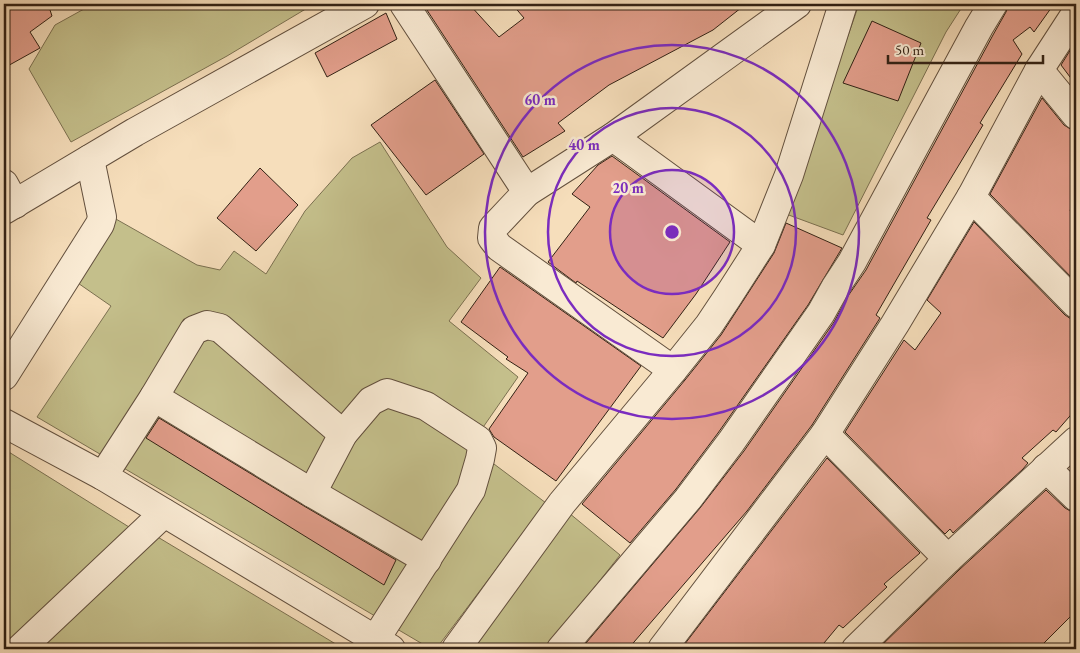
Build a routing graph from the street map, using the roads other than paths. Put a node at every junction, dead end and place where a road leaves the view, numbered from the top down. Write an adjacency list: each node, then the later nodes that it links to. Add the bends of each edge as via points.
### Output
1 (365, 4): 10 (street)
2 (404, 4): 11 (street)
3 (797, 4): 9 (street)
4 (843, 4): 14 (street, via 789,175)
5 (992, 4): 33 (street, via 821,313 688,499)
6 (1076, 13): 7 (street)
7 (1039, 70): 8 (street); 12 (street)
8 (1076, 115)
9 (613, 137): 11 (street); 14 (street)
10 (90, 159): 13 (street); 17 (street, via 102,217 100,224)
11 (527, 192): 16 (street, via 493,228 492,238 499,247)
12 (971, 197): 15 (street); 21 (street)
13 (7, 199)
14 (761, 245): 16 (street, via 709,325)
15 (1076, 304)
16 (673, 370): 32 (street, via 562,503)
17 (4, 376)
18 (154, 397): 20 (street, via 194,330 207,325 220,328); 24 (street); 25 (street)
19 (4, 423): 24 (street)
20 (343, 434): 25 (street); 29 (street, via 370,401 387,393 426,406 478,440 482,448 471,490)
21 (825, 434): 28 (street); 34 (street)
22 (1076, 441): 23 (street)
23 (1046, 468): 26 (street); 28 (street)
24 (103, 476): 27 (street)
25 (312, 493): 29 (street)
26 (1076, 497)
27 (164, 513): 30 (street); 31 (street)
28 (948, 559): 35 (street)
29 (427, 560): 30 (street)
30 (383, 644)
31 (20, 649)
32 (456, 649)
33 (560, 649)
34 (662, 649)
35 (856, 649)

